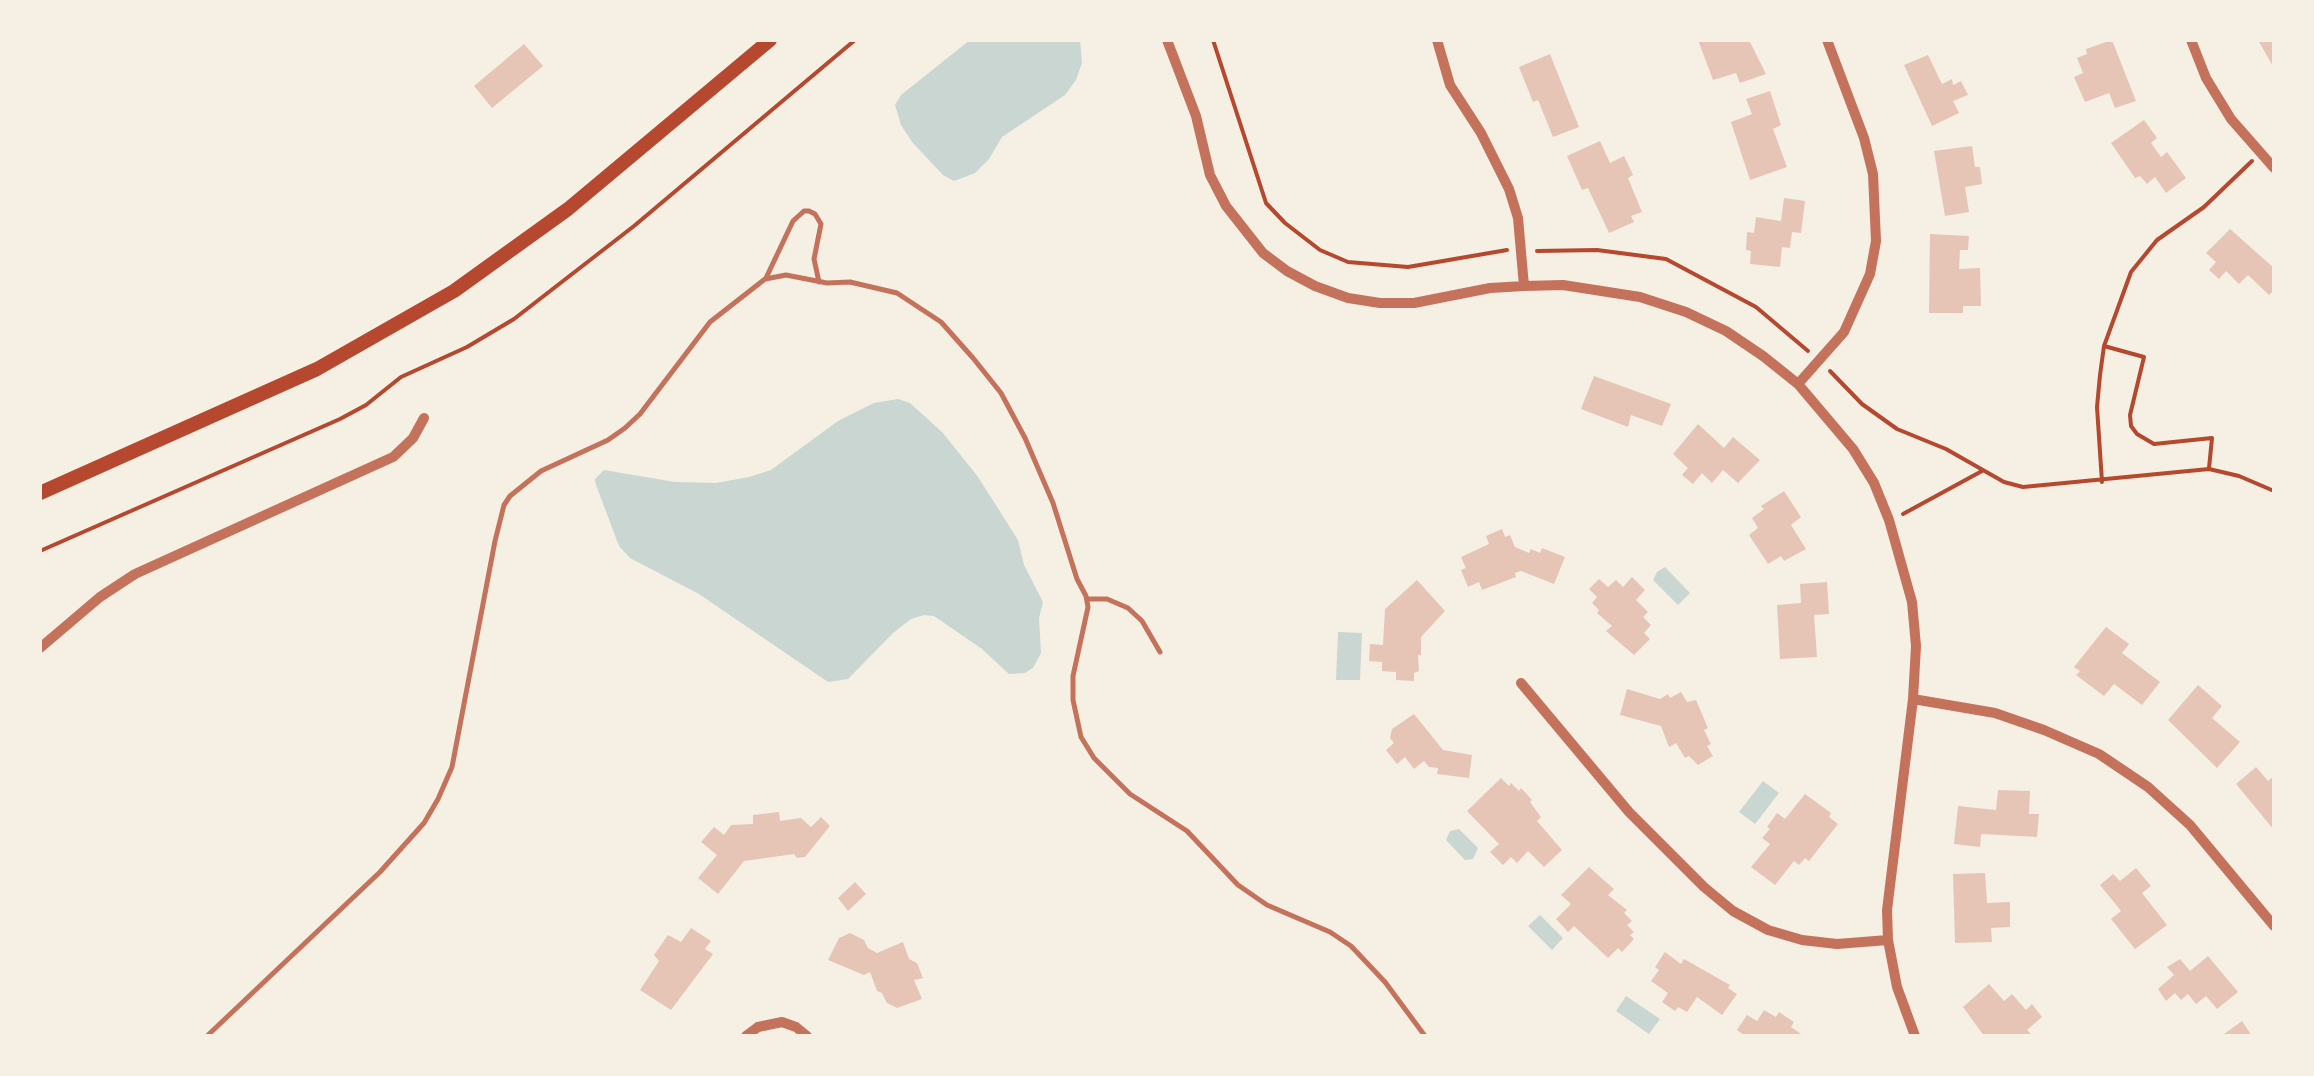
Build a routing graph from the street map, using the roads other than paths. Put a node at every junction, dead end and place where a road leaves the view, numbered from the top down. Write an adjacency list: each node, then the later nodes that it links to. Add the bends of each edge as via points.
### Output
1 (770, 40): 12 (main road, via 540,231 422,311 317,369)
2 (1167, 40): 9 (street, via 1226,206 1263,253 1287,271 1348,298 1380,302)
3 (1437, 40): 9 (street, via 1450,85 1509,189)
4 (1827, 40): 10 (street, via 1873,174 1876,241 1870,274 1844,332)
5 (2191, 40): 6 (street, via 2231,119)
6 (2274, 168)
7 (765, 279): 8 (lane, via 786,275); 8 (lane, via 793,221 809,211 822,224 814,260); 20 (lane, via 710,322 625,428 541,470 510,496 488,574 452,768 438,799 380,872)
8 (818, 282): 13 (lane, via 897,294 941,322 973,358 1025,438)
9 (1524, 286): 10 (street, via 1600,289 1686,312 1726,331)
10 (1798, 384): 17 (street, via 1874,483 1904,561 1916,646)
11 (424, 418): 14 (street, via 393,457 134,574)
12 (40, 492)
13 (1086, 599): 15 (lane, via 1128,608); 23 (lane, via 1073,700 1094,758 1130,794 1187,831 1238,885 1351,946)
14 (40, 648)
15 (1160, 652)
16 (1521, 682): 19 (street, via 1629,812 1734,911 1768,930 1816,943)
17 (1913, 699): 18 (street, via 1994,713 2099,754 2190,825); 19 (street, via 1890,871)
18 (2274, 926)
19 (1888, 940): 24 (street)
20 (207, 1036)
21 (746, 1036): 22 (street, via 782,1022)
22 (807, 1036)
23 (1425, 1036)
24 (1915, 1036)

